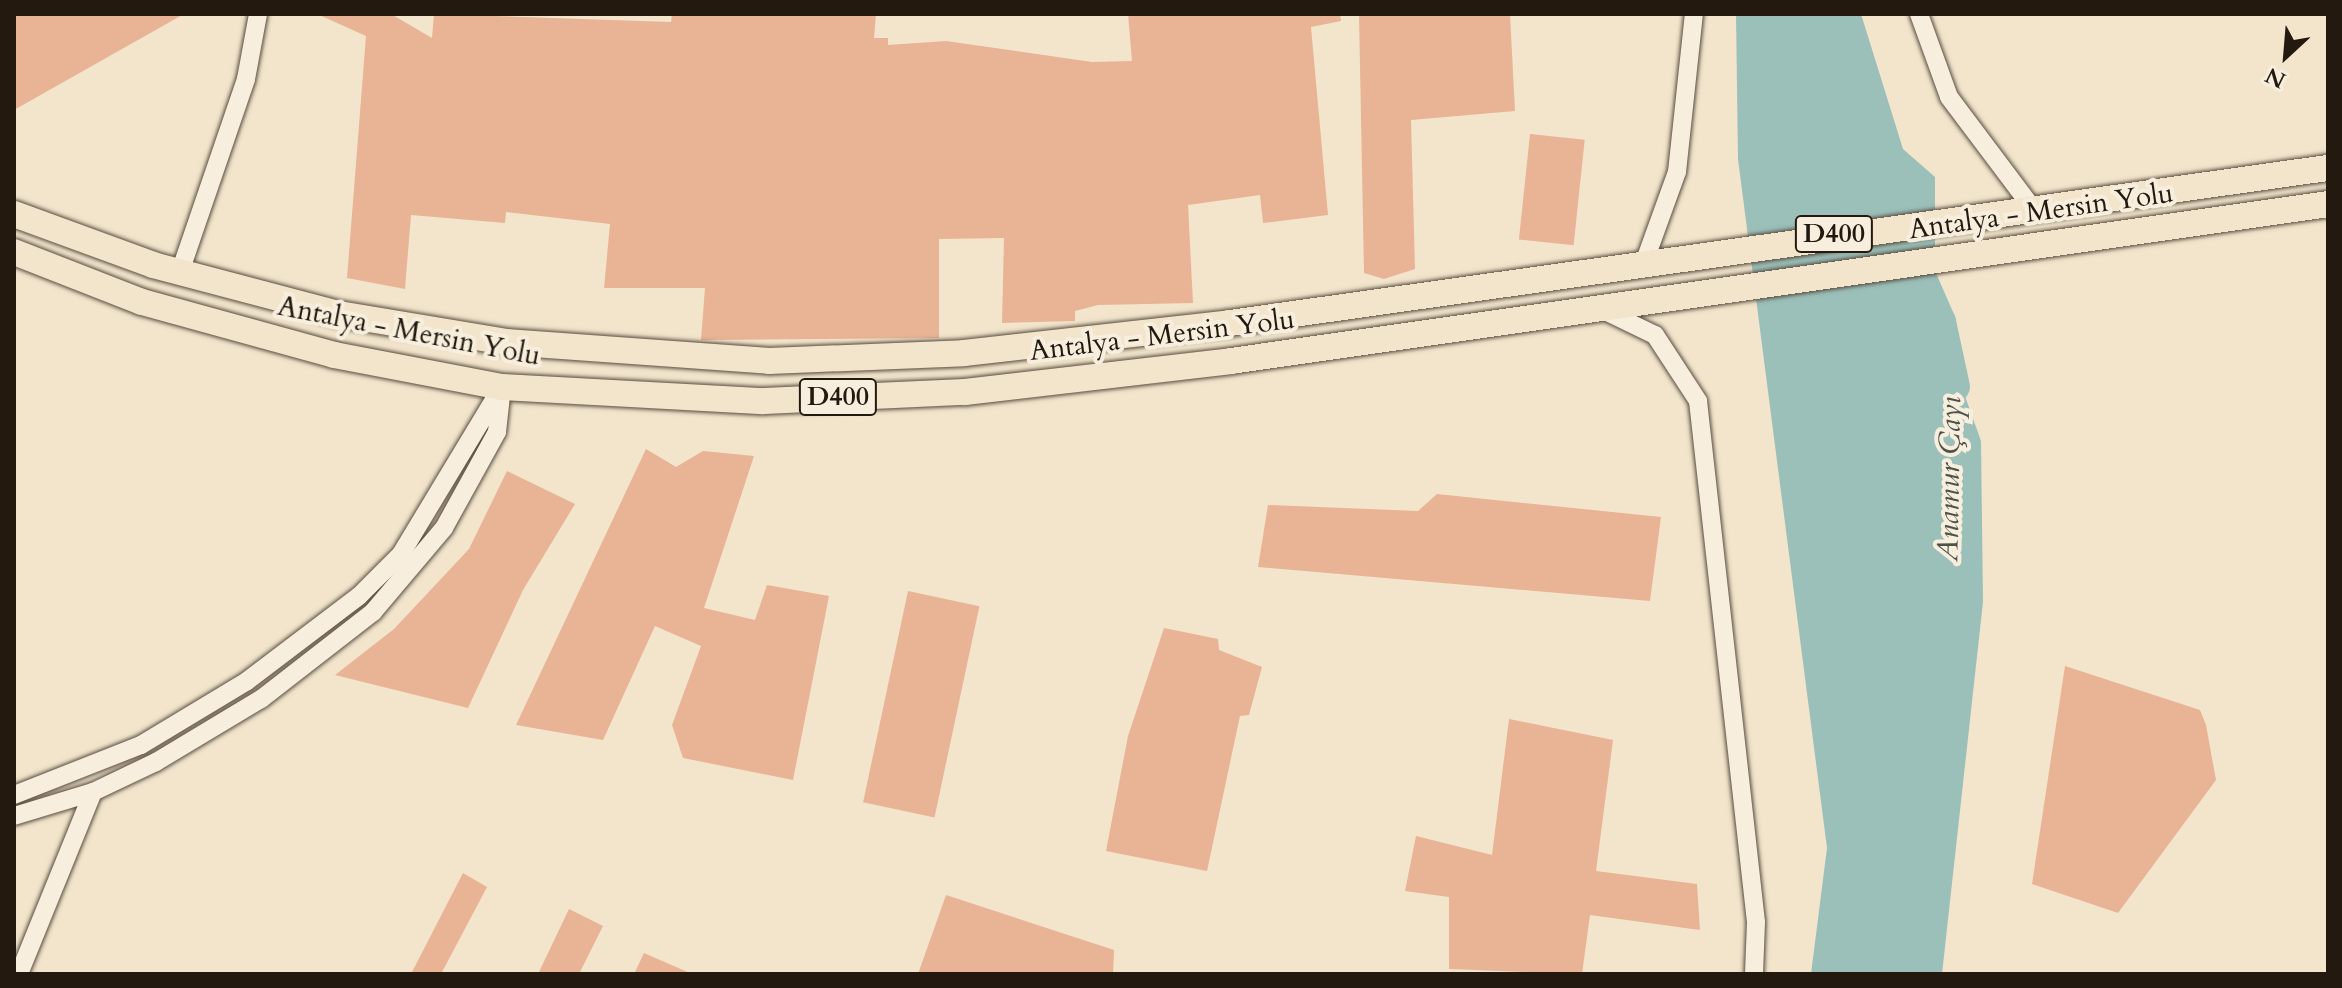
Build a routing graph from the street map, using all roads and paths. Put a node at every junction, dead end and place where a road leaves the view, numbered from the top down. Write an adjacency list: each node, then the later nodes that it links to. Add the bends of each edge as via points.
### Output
1 (258, 14): 10 (street, via 246,79)
2 (1694, 14): 9 (street, via 1677,172)
3 (1919, 14): 6 (street, via 1949,97)
4 (2328, 168): 6 (highway, Antalya - Mersin Yolu / D400)
5 (2328, 204): 11 (highway, Antalya - Mersin Yolu / D400)
6 (2018, 206): 9 (highway, Antalya - Mersin Yolu / D400)
7 (14, 214): 10 (highway, Antalya - Mersin Yolu / D400)
8 (14, 252): 13 (highway, Antalya - Mersin Yolu / D400, via 142,302 334,355)
9 (1653, 261): 12 (highway, Antalya - Mersin Yolu / D400, via 964,353 769,361)
10 (180, 272): 12 (highway, Antalya - Mersin Yolu / D400, via 339,314)
11 (1595, 306): 13 (highway, Antalya - Mersin Yolu / D400, via 965,392 764,401); 18 (street, via 1655,335 1698,401 1756,922)
12 (506, 342): 13 (highway)
13 (502, 387): 14 (street, via 497,432 444,528 373,612 261,699); 15 (street, via 410,542 359,596 247,681 141,745)
14 (93, 792): 16 (street); 17 (street)
15 (14, 795)
16 (14, 816)
17 (19, 974)
18 (1754, 974)

